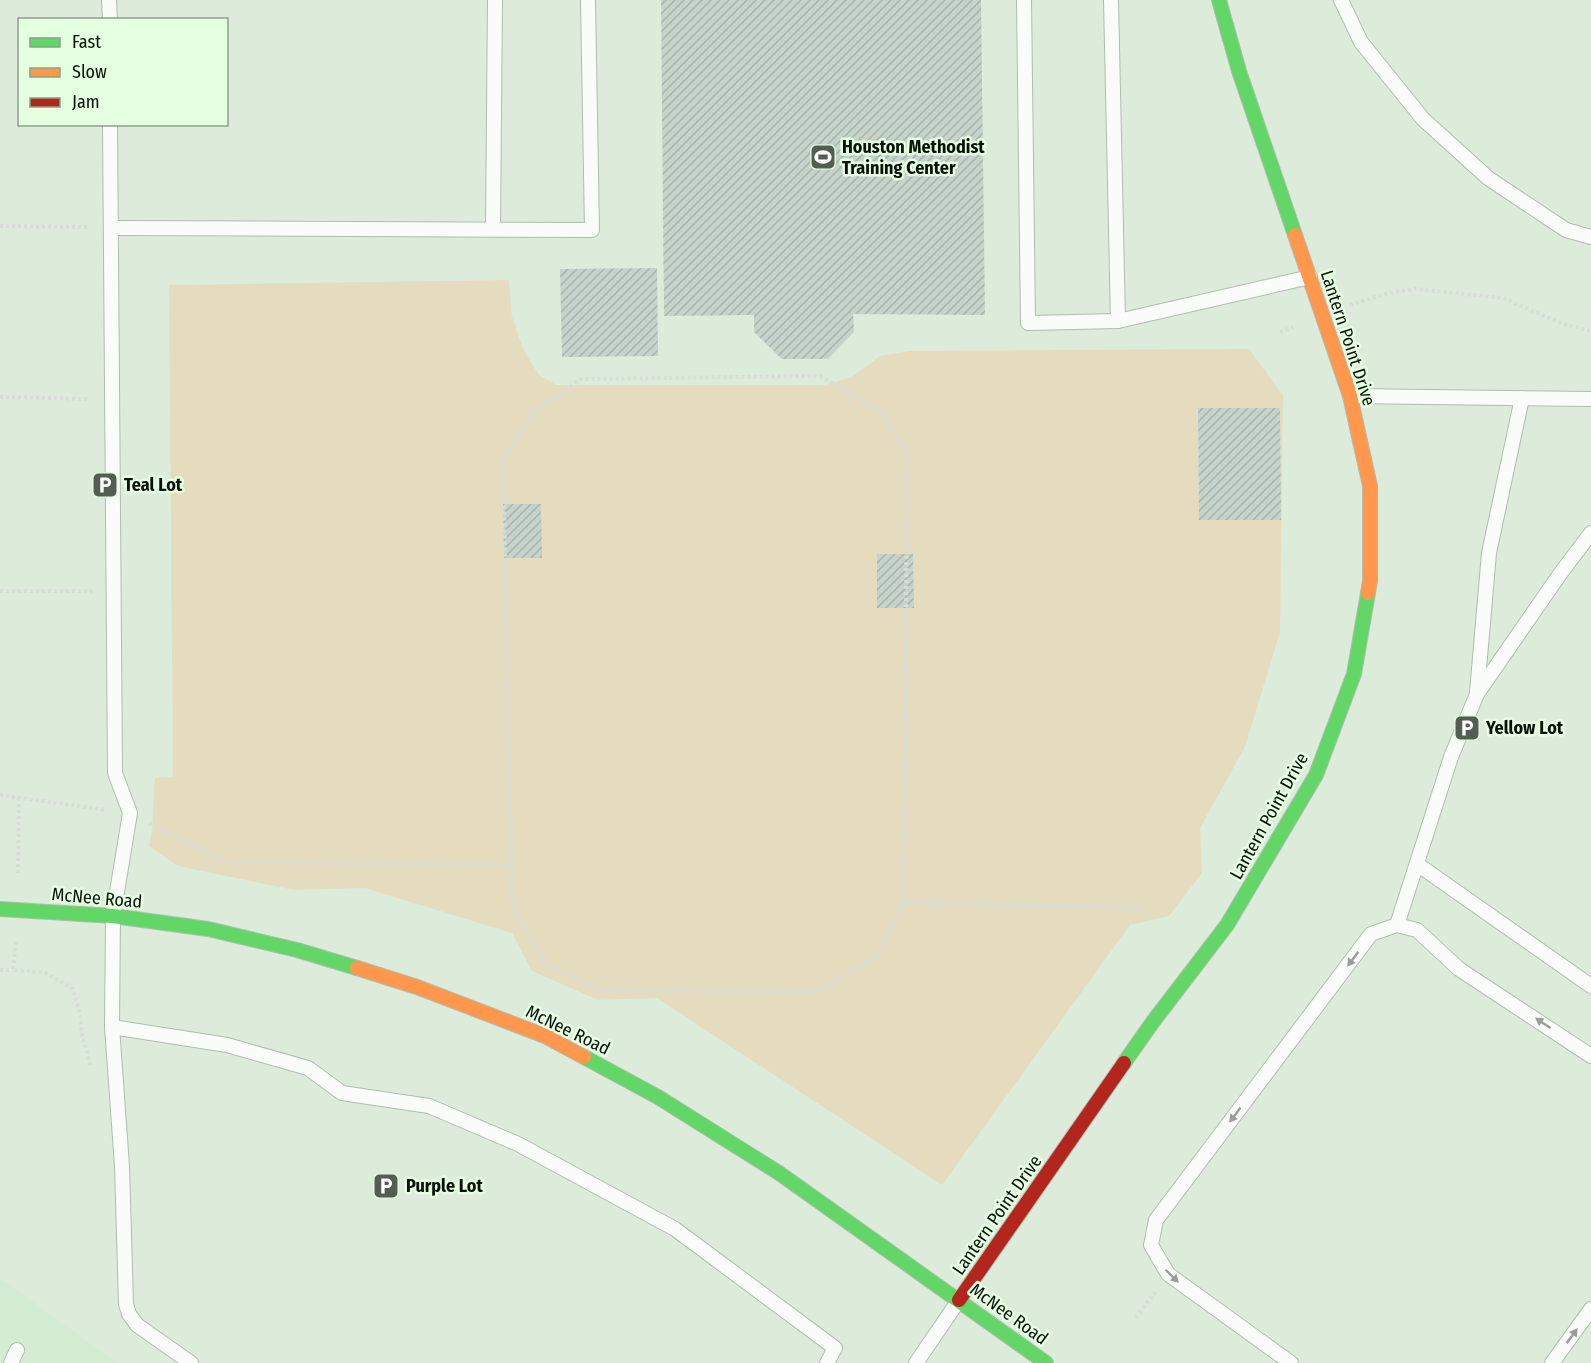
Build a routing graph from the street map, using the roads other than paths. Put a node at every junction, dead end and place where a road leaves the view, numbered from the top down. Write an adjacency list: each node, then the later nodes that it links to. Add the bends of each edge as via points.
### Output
1 (109, 0): 8 (lane)
2 (495, 0): 11 (lane)
3 (588, 0): 11 (lane, via 592,230)
4 (1024, 0): 14 (lane, via 1028,322)
5 (1111, 0): 14 (lane)
6 (1219, 0): 13 (street, Lantern Point Drive, via 1239,71)
7 (1341, 0): 12 (lane, via 1361,42 1423,119 1488,178 1566,230)
8 (110, 18)
9 (110, 126): 10 (lane)
10 (111, 228): 11 (lane); 22 (lane, via 116,773 130,813)
11 (493, 229)
12 (1591, 237)
13 (1311, 277): 14 (lane); 15 (street, Lantern Point Drive)
14 (1118, 321)
15 (1350, 396): 16 (lane); 27 (street, Lantern Point Drive, via 1370,486 1370,581 1354,674 1316,776 1227,925 1152,1023)
16 (1522, 398): 17 (lane); 19 (lane, via 1489,552)
17 (1591, 399)
18 (1591, 533): 19 (lane)
19 (1477, 694): 20 (lane, via 1451,757)
20 (1417, 864): 23 (lane); 24 (lane)
21 (0, 909): 22 (street, McNee Road)
22 (113, 916): 25 (lane); 27 (street, McNee Road, via 208,929 297,950 417,987 545,1036 658,1096 769,1167)
23 (1397, 925): 26 (lane, one-way to 23, via 1459,969 1418,930); 33 (lane, one-way to 33, via 1371,934 1156,1220 1151,1245 1168,1274)
24 (1591, 986)
25 (112, 1027): 29 (lane, via 126,1304 137,1324); 30 (lane, via 227,1045 308,1068 342,1093 429,1106 518,1144 675,1229 836,1348)
26 (1591, 1056)
27 (959, 1300): 31 (lane); 32 (street, McNee Road)
28 (1591, 1309): 34 (lane, one-way to 28)
29 (191, 1363)
30 (826, 1363)
31 (916, 1363)
32 (1046, 1363)
33 (1291, 1363)
34 (1552, 1363)

